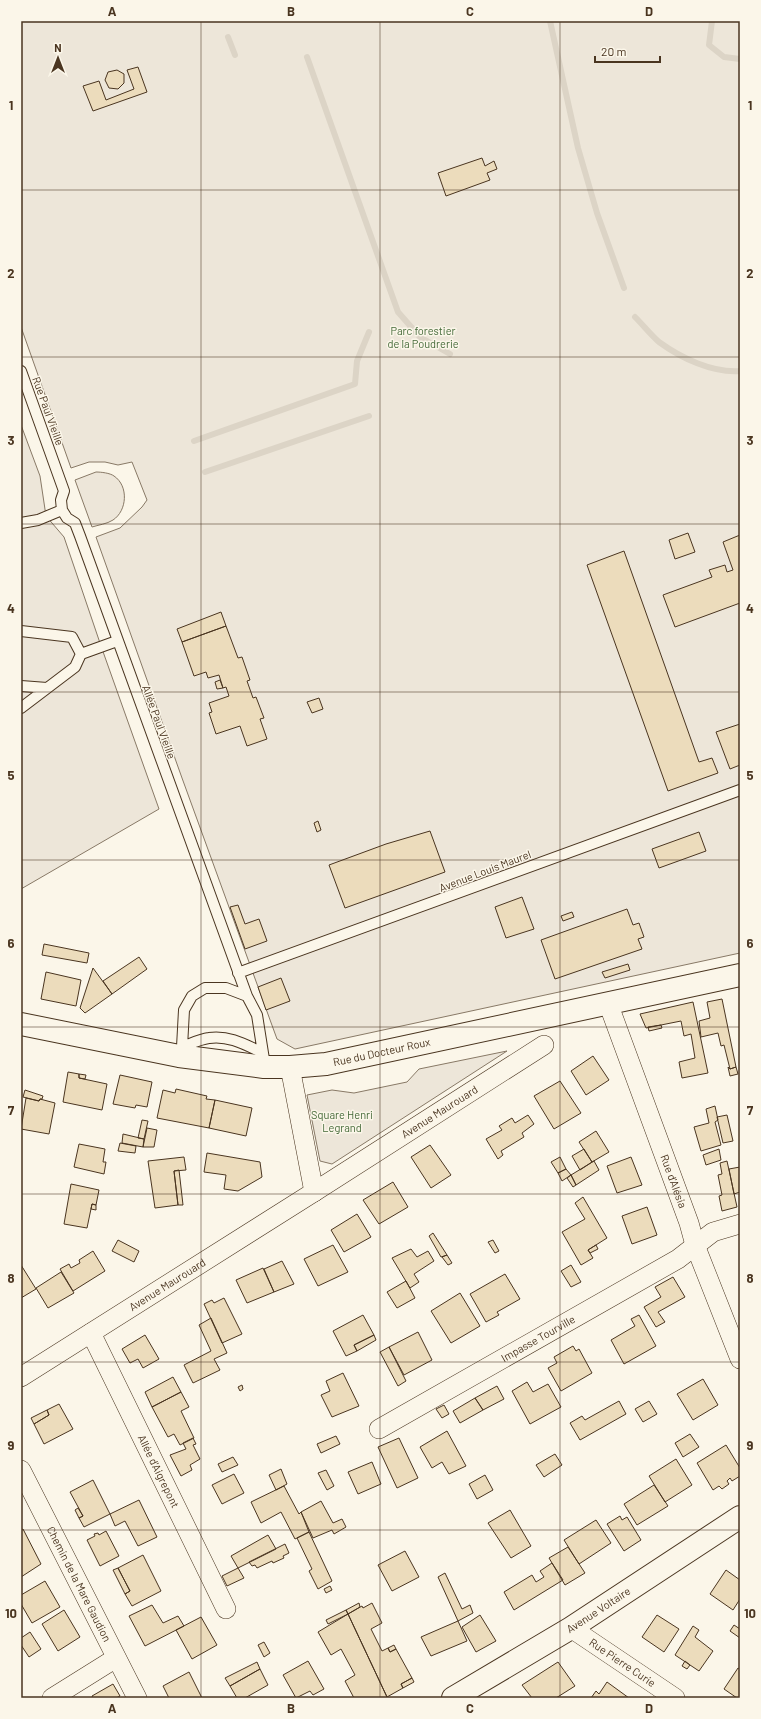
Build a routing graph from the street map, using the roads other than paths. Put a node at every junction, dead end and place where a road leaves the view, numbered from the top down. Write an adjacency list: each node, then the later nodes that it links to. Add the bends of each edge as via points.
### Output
1 (21, 371): 2 (lane, Rue Paul Vieille, via 64,491 61,500)
2 (62, 510): 3 (lane, via 38,520); 5 (lane, Allée Paul Vieille, via 67,518 75,523)
3 (21, 523)
4 (21, 631): 6 (lane, via 72,637)
5 (117, 641): 6 (lane); 11 (lane, Allée Paul Vieille)
6 (81, 654): 8 (lane, via 75,667)
7 (21, 686): 8 (lane)
8 (47, 688): 9 (lane)
9 (21, 708)
10 (740, 790): 11 (lane, Avenue Louis Maurel)
11 (238, 973): 13 (lane, Allée Paul Vieille)
12 (740, 975): 14 (main road, Rue du Docteur Roux)
13 (247, 996): 17 (lane, via 226,988 205,988 192,996 184,1010); 18 (lane, via 257,1015)
14 (608, 1003): 19 (main road, Rue du Docteur Roux, via 326,1064); 22 (street, Rue d'Alésia)
15 (21, 1024): 17 (main road, Rue du Docteur Roux)
16 (544, 1045): 20 (street, Avenue Maurouard)
17 (180, 1051): 18 (main road, Rue du Docteur Roux)
18 (264, 1060): 19 (main road, Rue du Docteur Roux)
19 (290, 1067): 20 (street)
20 (314, 1192): 23 (street, Avenue Maurouard)
21 (740, 1224): 22 (street, Impasse Tourville, via 713,1232)
22 (695, 1245): 24 (street, Rue d'Alésia); 26 (street, Impasse Tourville, via 678,1259)
23 (91, 1333): 25 (street, Avenue Maurouard); 29 (street, Allée d'Aigrepont)
24 (740, 1360)
25 (21, 1377)
26 (379, 1429)
27 (21, 1470): 31 (street, Chemin de la Mare Gaudion)
28 (740, 1517): 30 (main road, Avenue Voltaire)
29 (226, 1609)
30 (571, 1628): 34 (main road, Avenue Voltaire); 35 (street, Rue Pierre Curie)
31 (116, 1658): 32 (street); 33 (street, Chemin de la Mare Gaudion)
32 (52, 1698)
33 (137, 1698)
34 (453, 1698)
35 (675, 1698)

